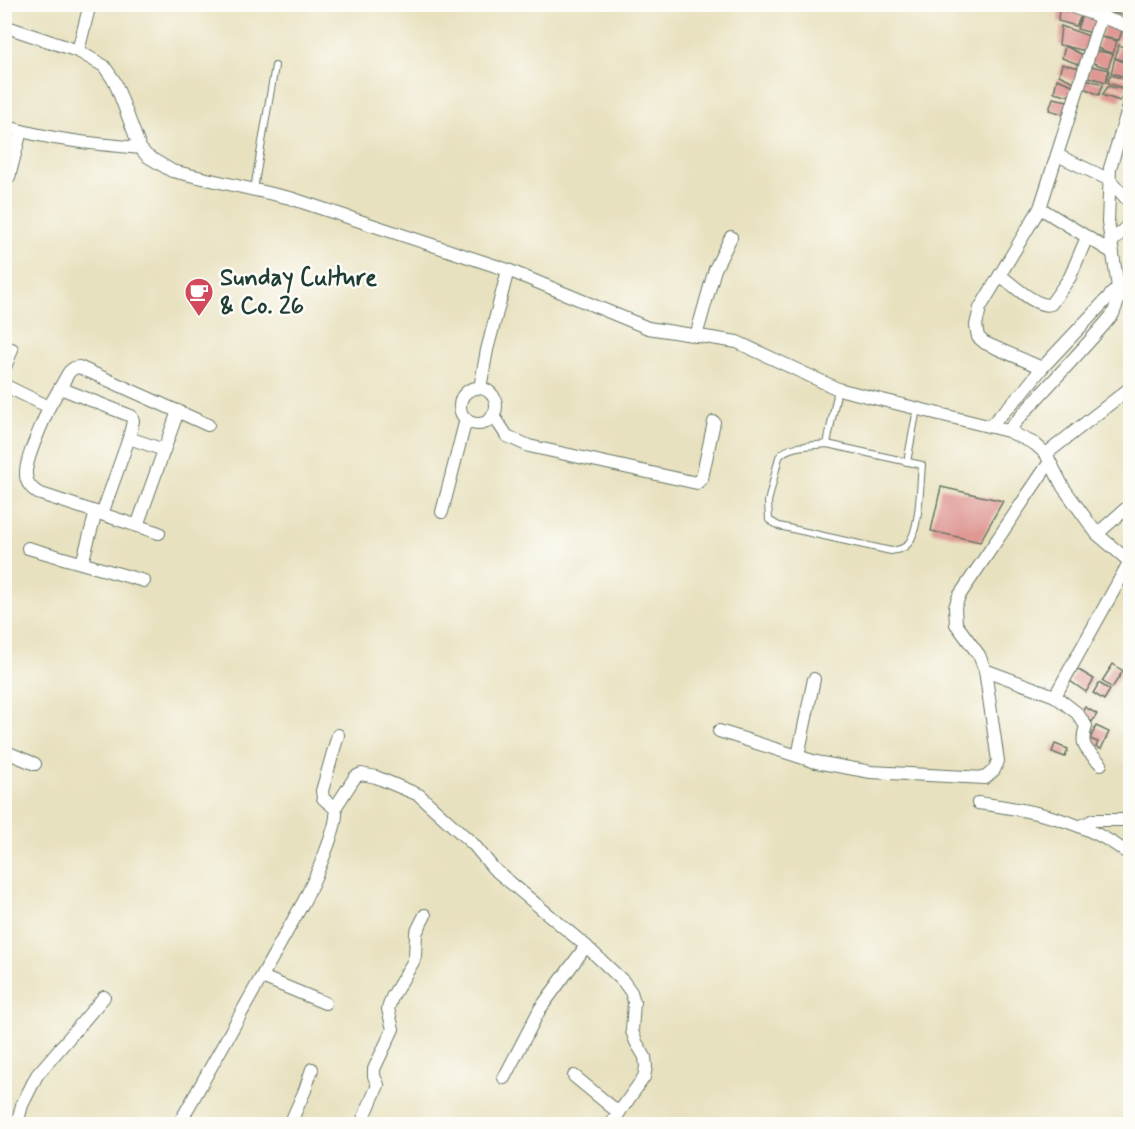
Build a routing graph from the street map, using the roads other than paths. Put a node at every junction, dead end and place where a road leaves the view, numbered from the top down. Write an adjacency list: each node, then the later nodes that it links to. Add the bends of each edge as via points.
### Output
1 (90, 4): 7 (street)
2 (1064, 4): 4 (street)
3 (1106, 4): 4 (street)
4 (1101, 18): 6 (street); 13 (street)
5 (4, 26): 7 (street)
6 (1131, 27)
7 (78, 51): 12 (street, via 105,66 116,82)
8 (275, 66): 16 (lane)
9 (1131, 103): 15 (street, via 1110,168)
10 (4, 126): 11 (street)
11 (21, 131): 12 (street); 14 (street)
12 (140, 148): 16 (street, via 172,171)
13 (1057, 155): 15 (street); 18 (street)
14 (9, 177)
15 (1110, 180): 17 (street); 22 (street, via 1108,222)
16 (254, 189): 23 (street)
17 (1131, 203)
18 (1040, 208): 21 (street); 24 (street)
19 (1131, 223): 22 (street)
20 (731, 237): 27 (street, via 713,276)
21 (1087, 237): 22 (street); 24 (street, via 1070,277 1047,306 1037,303)
22 (1112, 248): 25 (street)
23 (508, 270): 27 (street, via 648,328); 36 (street)
24 (1000, 275): 32 (street, via 977,316 978,338)
25 (1118, 287): 26 (street); 28 (street, via 1113,314)
26 (1081, 326): 28 (street); 30 (street)
27 (696, 336): 38 (street, via 737,342)
28 (1094, 337): 31 (street)
29 (12, 349): 33 (street)
30 (1059, 350): 31 (street); 32 (street)
31 (1073, 362): 47 (street)
32 (1042, 368): 46 (street)
33 (4, 370)
34 (4, 385): 39 (street)
35 (60, 388): 39 (street); 41 (street, via 69,372 79,367); 48 (street, via 131,416)
36 (480, 388): 42 (street, via 494,398); 43 (street, via 464,396 461,411)
37 (1131, 388): 51 (street)
38 (838, 389): 40 (street); 49 (lane)
39 (49, 407): 55 (street, via 29,460 29,486 38,493)
40 (917, 409): 46 (street); 52 (lane)
41 (178, 411): 45 (street); 50 (street)
42 (493, 415): 43 (street, via 484,423); 44 (street, via 507,436 529,446 697,483 702,478)
43 (466, 419): 54 (street)
44 (714, 422)
45 (208, 425)
46 (990, 426): 47 (street)
47 (1008, 431): 51 (street, via 1035,444)
48 (129, 438): 50 (street); 55 (street)
49 (826, 444): 52 (lane); 52 (lane, via 789,449 779,457 768,502 769,520 774,524 891,551 904,547 915,527 922,465)
50 (164, 450): 56 (street)
51 (1048, 458): 58 (street, via 1063,487); 63 (street, via 958,596 956,624 980,655)
52 (907, 462)
53 (1131, 505): 58 (street)
54 (442, 512)
55 (99, 513): 56 (street); 61 (street)
56 (137, 526): 57 (street)
57 (159, 533)
58 (1097, 534): 60 (street)
59 (28, 548): 61 (street)
60 (1130, 562): 65 (street)
61 (82, 563): 62 (street)
62 (144, 581)
63 (985, 670): 65 (street); 69 (street, via 998,761 985,778 871,772)
64 (814, 679): 69 (street)
65 (1055, 696): 71 (street, via 1077,713 1086,726 1082,738 1085,748)
66 (719, 731): 69 (street)
67 (338, 735): 73 (street, via 322,791 323,798)
68 (4, 751): 70 (street)
69 (798, 756)
70 (35, 764)
71 (1101, 764)
72 (978, 803): 75 (street, via 1056,817)
73 (335, 808): 78 (street, via 361,774 419,795 474,845 493,868); 79 (street, via 334,824 317,874)
74 (1131, 820): 75 (street, via 1094,820)
75 (1081, 826): 76 (street)
76 (1131, 855)
77 (425, 915): 89 (street, via 416,933 413,962 388,1009 393,1029 374,1068 378,1085)
78 (586, 945): 84 (street, via 540,1009); 85 (street, via 631,992 632,1031 645,1057 644,1077)
79 (262, 977): 81 (street); 87 (street)
80 (104, 997): 86 (street, via 37,1074)
81 (325, 1003)
82 (312, 1069): 88 (street)
83 (574, 1076): 85 (street)
84 (504, 1078)
85 (619, 1113): 90 (street)
86 (17, 1125)
87 (179, 1125)
88 (290, 1125)
89 (361, 1125)
90 (611, 1125)

